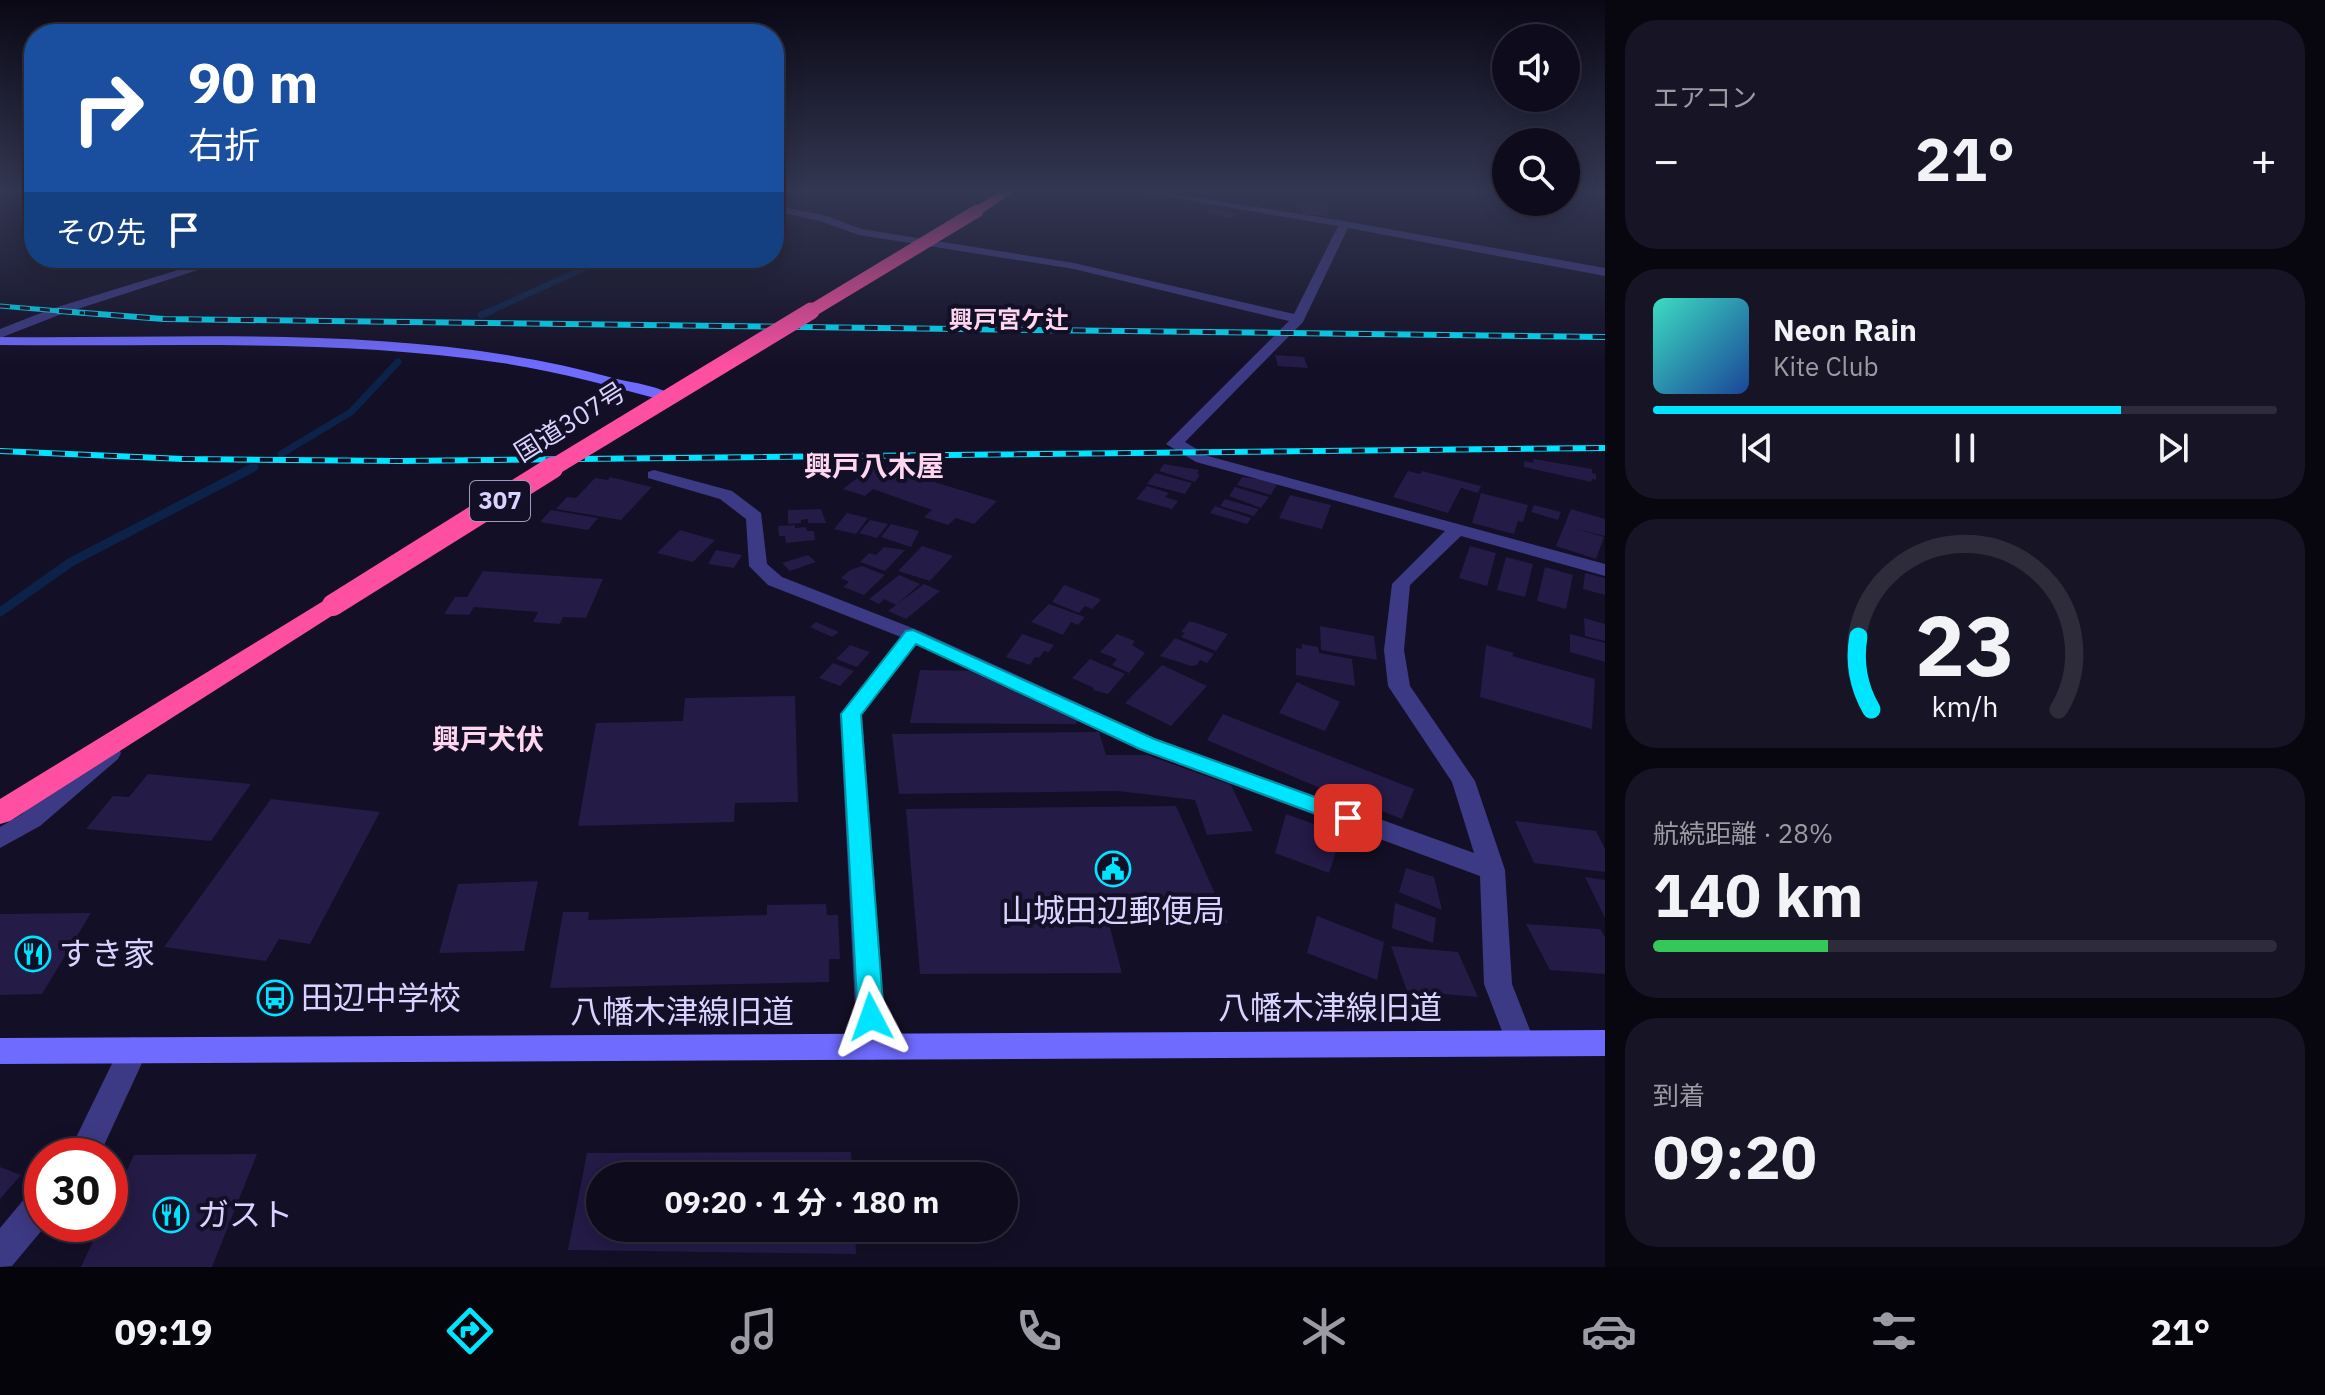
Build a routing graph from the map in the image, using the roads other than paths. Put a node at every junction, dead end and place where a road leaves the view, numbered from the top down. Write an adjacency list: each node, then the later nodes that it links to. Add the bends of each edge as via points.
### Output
1 (915, 248): 10 (highway, 国道307号 / 307, bridge)
2 (961, 248): 7 (street, via 1074,266)
3 (1332, 248): 7 (street)
4 (1475, 248): 6 (street)
5 (197, 268): 8 (street)
6 (1605, 272)
7 (1298, 319): 12 (street, via 1174,444 1202,459)
8 (0, 334)
9 (0, 341): 10 (street, via 379,344 567,368)
10 (667, 397): 15 (highway, 国道307号 / 307, bridge)
11 (654, 475): 14 (street, via 726,495 755,517 758,566 775,581)
12 (1457, 530): 13 (street); 18 (street, via 1401,584 1394,650 1399,686 1463,781)
13 (1605, 570)
14 (913, 635): 18 (street, via 1147,744); 21 (street, via 851,714)
15 (148, 721): 16 (highway, 国道307号 / 307); 17 (street, via 31,820)
16 (0, 813)
17 (0, 839)
18 (1492, 870): 19 (street, via 1498,984)
19 (1520, 1043): 20 (street, 八幡木津線旧道); 21 (street, 八幡木津線旧道)
20 (1605, 1043)
21 (872, 1047): 22 (street, 八幡木津線旧道)
22 (133, 1050): 23 (street, 八幡木津線旧道); 24 (street)
23 (0, 1051)
24 (91, 1138)
25 (24, 1225): 26 (street)
26 (0, 1254)

